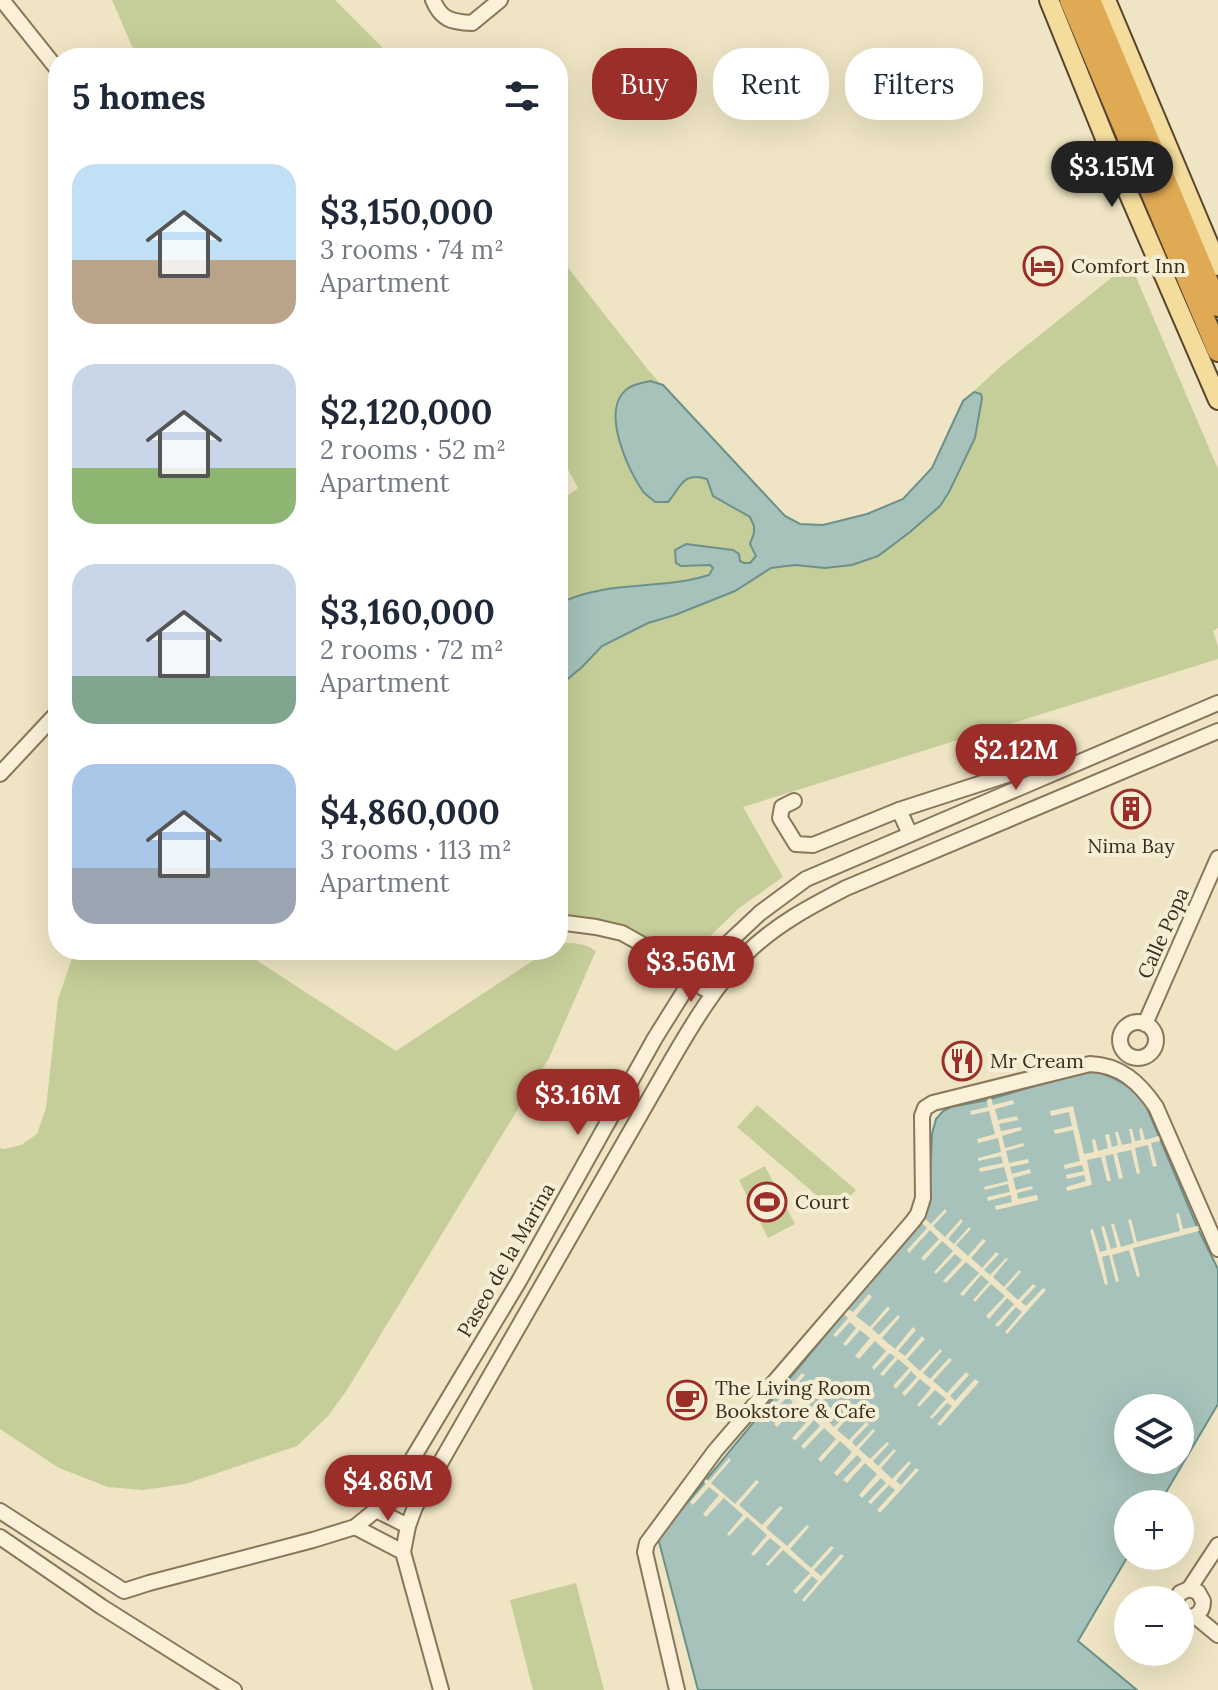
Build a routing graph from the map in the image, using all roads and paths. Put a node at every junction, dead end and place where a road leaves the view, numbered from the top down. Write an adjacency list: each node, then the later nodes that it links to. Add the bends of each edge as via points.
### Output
1 (2, 0): 8 (street)
2 (433, 0): 3 (street, via 437,11 453,22 472,23)
3 (500, 0)
4 (1049, 0): 12 (main road)
5 (1070, 0): 11 (highway)
6 (1090, 0): 10 (highway)
7 (1106, 0): 9 (main road)
8 (48, 58)
9 (1218, 266)
10 (1218, 306)
11 (1218, 351)
12 (1218, 400)
13 (1218, 703): 20 (street, Paseo de la Marina)
14 (48, 723): 17 (street)
15 (1218, 731): 22 (street)
16 (1026, 733): 19 (street, via 1038,744 1036,762)
17 (0, 774)
18 (794, 801): 19 (street, via 782,807 780,818 796,844 813,845)
19 (899, 810): 20 (street)
20 (915, 832): 21 (street, Paseo de la Marina); 22 (street)
21 (895, 840): 24 (street); 26 (street, Paseo de la Marina, via 806,879 760,913)
22 (930, 853): 24 (street)
23 (1218, 858): 28 (street, Calle Popa)
24 (907, 863): 27 (street, via 836,893 779,927)
25 (568, 923): 26 (street, via 622,933)
26 (695, 974): 27 (street, via 716,975); 29 (street, Paseo de la Marina)
27 (716, 989): 30 (street)
28 (1145, 1024)
29 (549, 1227): 30 (street); 32 (street, Paseo de la Marina, via 392,1493)
30 (570, 1238): 34 (street)
31 (1218, 1249): 48 (street, via 1156,1107 1146,1091 1115,1067 1090,1064 925,1108 918,1214 715,1451 647,1543)
32 (376, 1510): 34 (street); 35 (street, Paseo de la Marina)
33 (0, 1511): 40 (street)
34 (408, 1526): 38 (street)
35 (355, 1527): 38 (street); 40 (street, Paseo de la Marina)
36 (0, 1537): 42 (street)
37 (1218, 1545): 39 (street)
38 (403, 1552): 47 (street)
39 (1191, 1586)
40 (124, 1591): 42 (street)
41 (1194, 1591): 43 (street, via 1203,1601)
42 (102, 1607): 46 (street)
43 (1194, 1612)
44 (1194, 1620): 45 (street)
45 (1218, 1635)
46 (234, 1690)
47 (441, 1690)
48 (677, 1690)

